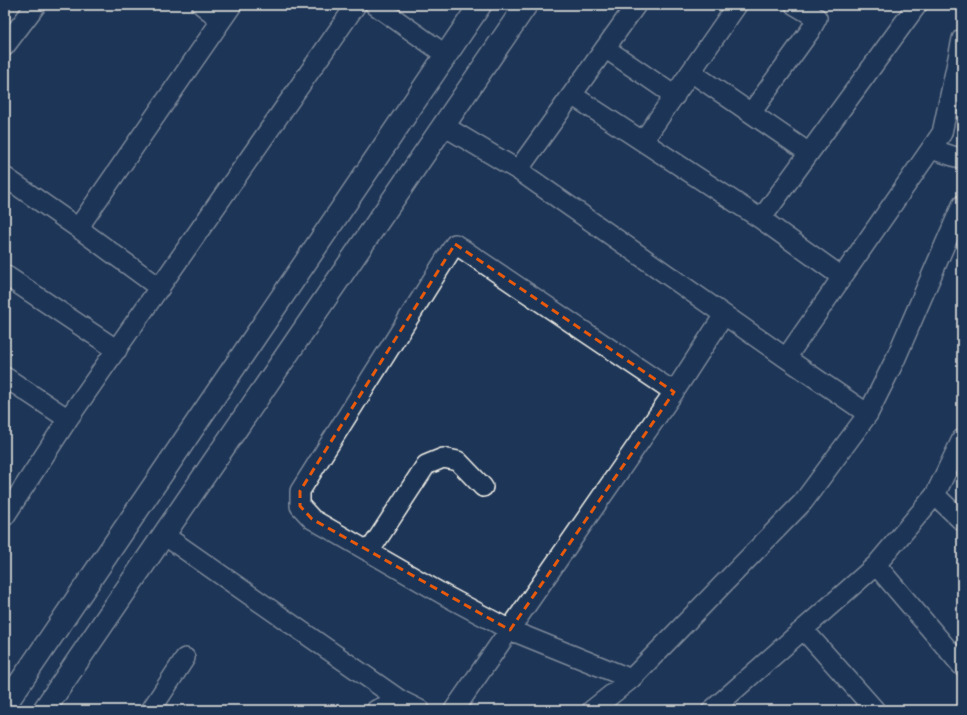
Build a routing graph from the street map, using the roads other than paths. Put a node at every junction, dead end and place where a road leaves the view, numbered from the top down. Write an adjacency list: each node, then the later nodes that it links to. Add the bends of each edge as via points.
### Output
1 (36, 5): 14 (street)
2 (202, 5): 11 (street)
3 (356, 5): 33 (street)
4 (376, 5): 16 (street)
5 (480, 5): 16 (street)
6 (526, 5): 21 (street)
7 (636, 5): 15 (street)
8 (737, 5): 17 (street)
9 (795, 5): 12 (street)
10 (918, 5): 24 (street)
11 (226, 12): 30 (street)
12 (821, 12): 20 (street)
13 (962, 39): 23 (street, via 942,133)
14 (5, 46)
15 (605, 48): 18 (street); 19 (street)
16 (446, 55): 55 (street)
17 (691, 72): 19 (street); 20 (street)
18 (572, 95): 22 (street); 26 (street)
19 (674, 96): 22 (street)
20 (751, 113): 24 (street)
21 (444, 126): 26 (street); 46 (street)
22 (643, 141): 29 (street)
23 (931, 149): 25 (street); 32 (street)
24 (809, 153): 29 (street)
25 (962, 159)
26 (518, 170): 34 (street)
27 (5, 177): 30 (street)
28 (962, 205): 39 (street, via 895,360)
29 (761, 219): 32 (street)
30 (78, 228): 33 (street)
31 (5, 276): 35 (street)
32 (842, 277): 36 (street)
33 (160, 288): 35 (street)
34 (724, 315): 36 (street); 38 (street)
35 (117, 350): 40 (street)
36 (786, 358): 39 (street)
37 (5, 377): 40 (street)
38 (674, 392): 47 (street, via 455,244 300,491 300,506 312,519); 50 (street)
39 (868, 414): 53 (street, via 803,502)
40 (68, 419): 44 (street)
41 (962, 438): 43 (street)
42 (483, 487): 47 (street, via 458,461 443,458 426,465)
43 (935, 495): 45 (street); 48 (street)
44 (5, 516)
45 (962, 521)
46 (164, 535): 54 (street); 56 (street)
47 (369, 552): 50 (street)
48 (876, 565): 49 (street); 52 (street)
49 (803, 629): 62 (street); 63 (street)
50 (510, 630): 53 (street); 60 (street)
51 (185, 658): 57 (street)
52 (962, 666)
53 (631, 679): 61 (street)
54 (400, 700): 58 (street); 59 (street)
55 (5, 705)
56 (44, 710)
57 (151, 710)
58 (376, 710)
59 (420, 710)
60 (454, 710)
61 (592, 710)
62 (712, 710)
63 (875, 710)

